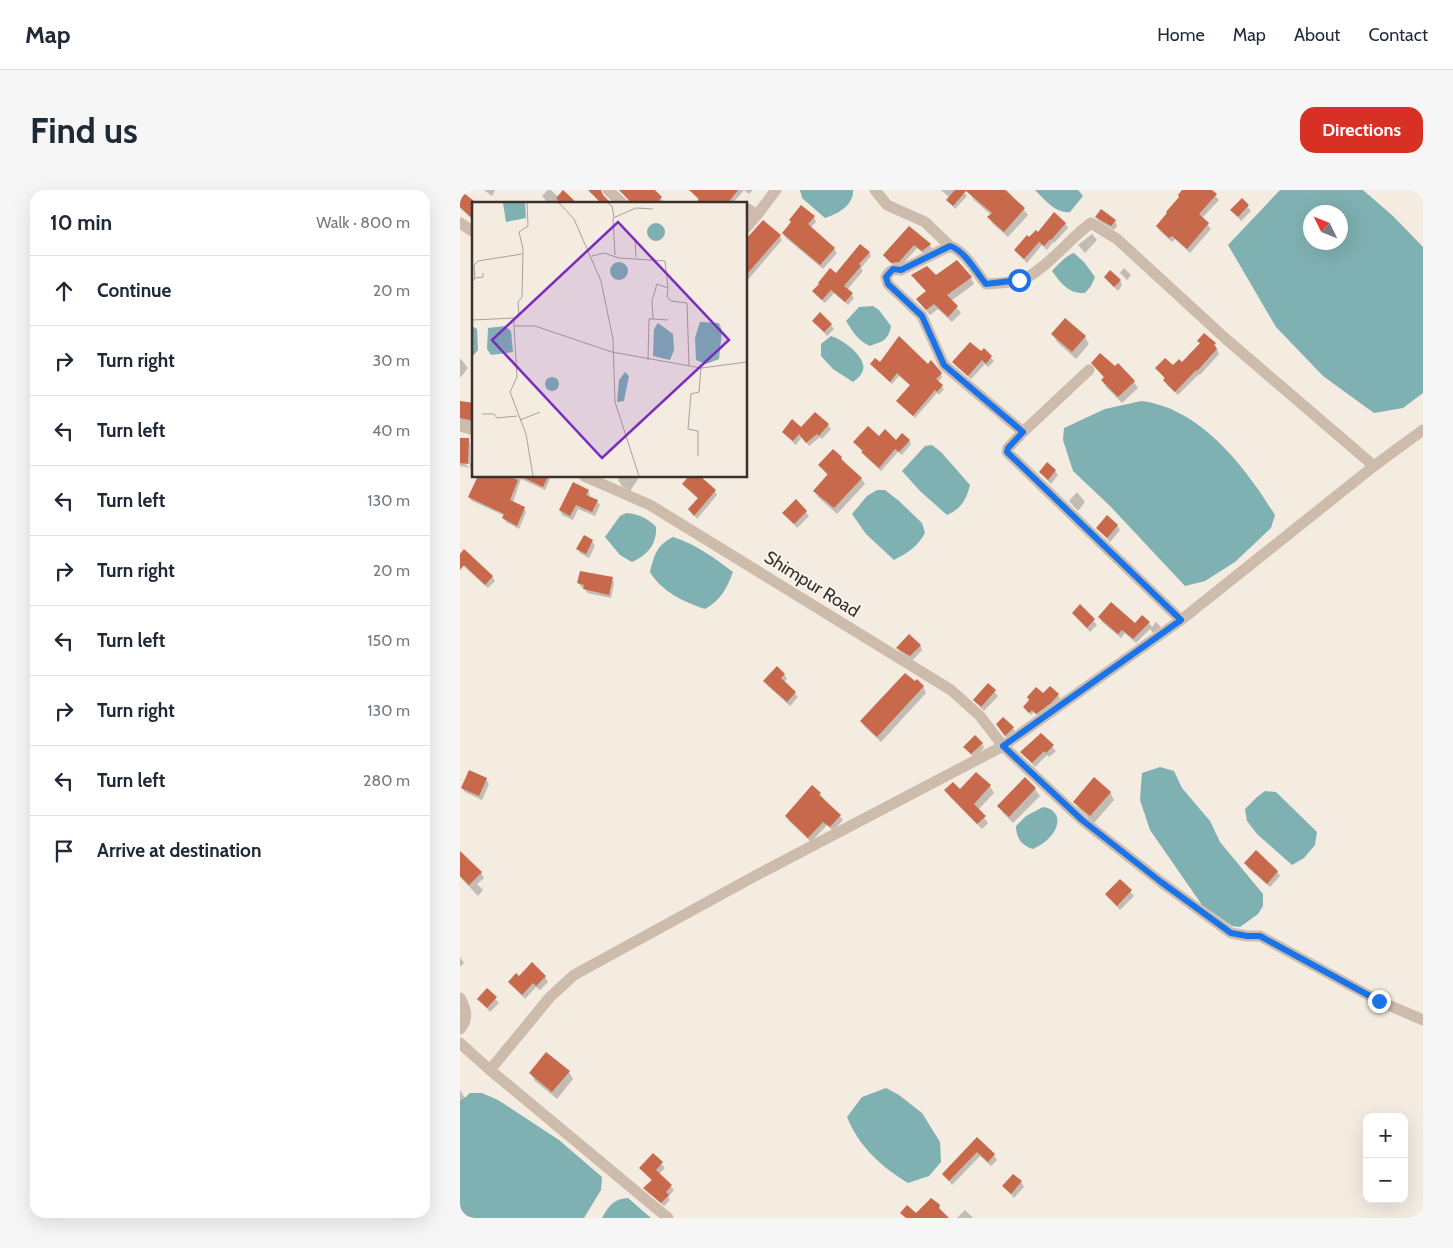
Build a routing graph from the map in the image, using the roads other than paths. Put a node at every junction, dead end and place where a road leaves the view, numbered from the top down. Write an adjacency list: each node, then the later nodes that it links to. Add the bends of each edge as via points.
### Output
1 (608, 190): 4 (street)
2 (776, 190): 6 (street)
3 (875, 190): 10 (street, via 888,204 925,222)
4 (621, 202)
5 (748, 209): 6 (street)
6 (757, 215): 8 (street)
7 (460, 223): 9 (street)
8 (748, 226)
9 (472, 231)
10 (950, 246): 13 (street, via 901,270 893,269 886,277 888,284 922,316 944,365); 14 (street, via 961,253 986,284 998,283 1027,278 1091,223 1117,239 1226,339)
11 (1089, 370): 13 (street)
12 (1423, 430): 14 (street)
13 (1023, 432): 16 (street, via 1007,452)
14 (1374, 466): 16 (street)
15 (589, 478): 17 (street, Shimpur Road, via 650,505 951,690 980,716)
16 (1181, 620): 17 (street)
17 (1003, 746): 19 (street, Shimpur Road, via 1082,820 1231,933 1260,936 1379,1001); 22 (street, via 574,975 550,998)
18 (460, 998): 20 (street, via 466,1015)
19 (1423, 1020)
20 (460, 1030)
21 (460, 1043): 22 (street)
22 (490, 1070): 23 (street)
23 (668, 1218)

